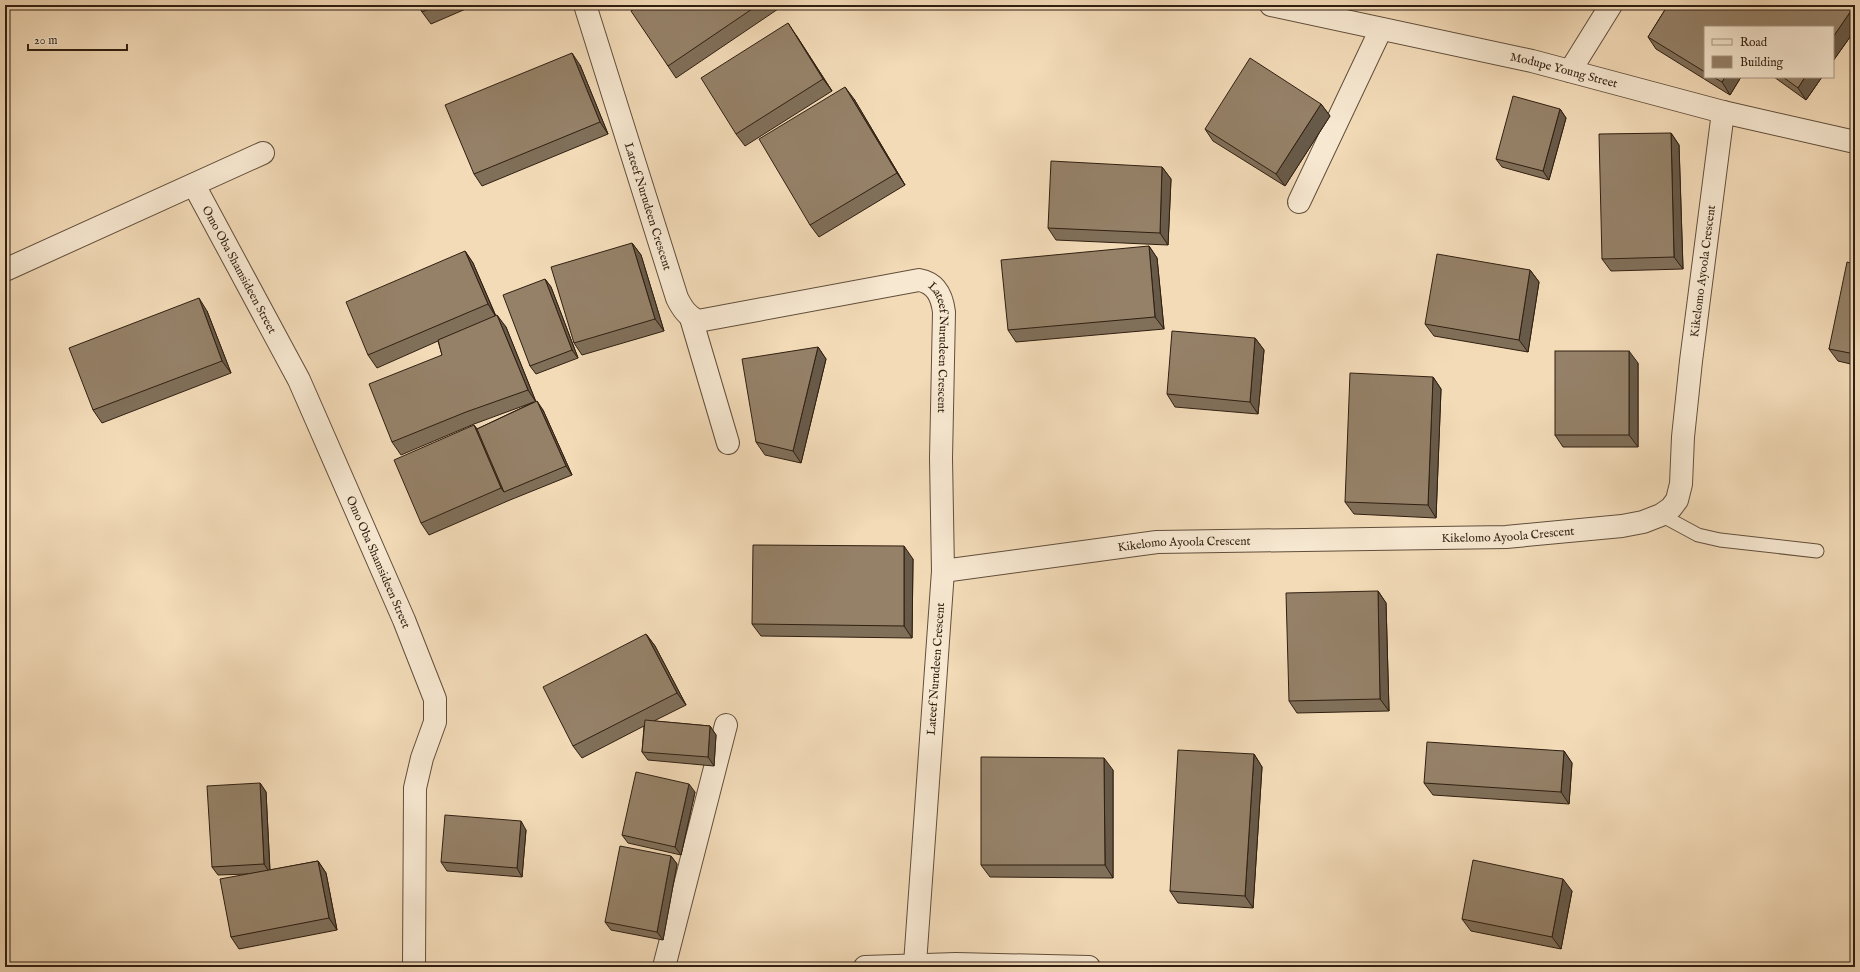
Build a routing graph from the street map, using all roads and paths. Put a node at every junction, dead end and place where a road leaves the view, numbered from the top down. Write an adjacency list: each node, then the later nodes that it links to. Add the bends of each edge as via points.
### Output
1 (585, 5): 12 (street, Lateef Nurudeen Crescent, via 676,298)
2 (1271, 5): 4 (street, Modupe Young Street)
3 (1611, 5): 5 (street)
4 (1381, 29): 5 (street, Modupe Young Street); 10 (street)
5 (1570, 71): 6 (street, Modupe Young Street)
6 (1723, 112): 7 (street, Modupe Young Street); 14 (street, Kikelomo Ayoola Crescent, via 1691,361 1681,484 1677,500)
7 (1855, 142)
8 (262, 153): 9 (street)
9 (194, 185): 11 (street); 20 (street, Omo Oba Shamsideen Street, via 299,380 404,620 435,699 435,722 414,788)
10 (1299, 202)
11 (5, 270)
12 (691, 318): 13 (street); 16 (street, Lateef Nurudeen Crescent, via 698,321 919,280 926,281 936,288 943,300 944,312 941,458)
13 (728, 444)
14 (1661, 515): 15 (lane, via 1698,535 1720,540); 16 (street, Kikelomo Ayoola Crescent, via 1644,522 1622,526 1506,537 1156,542)
15 (1817, 551)
16 (943, 571): 18 (street, Lateef Nurudeen Crescent)
17 (726, 725): 21 (street)
18 (915, 964): 19 (street); 22 (street)
19 (956, 965): 23 (street)
20 (414, 967)
21 (664, 967)
22 (865, 967)
23 (1089, 967)

